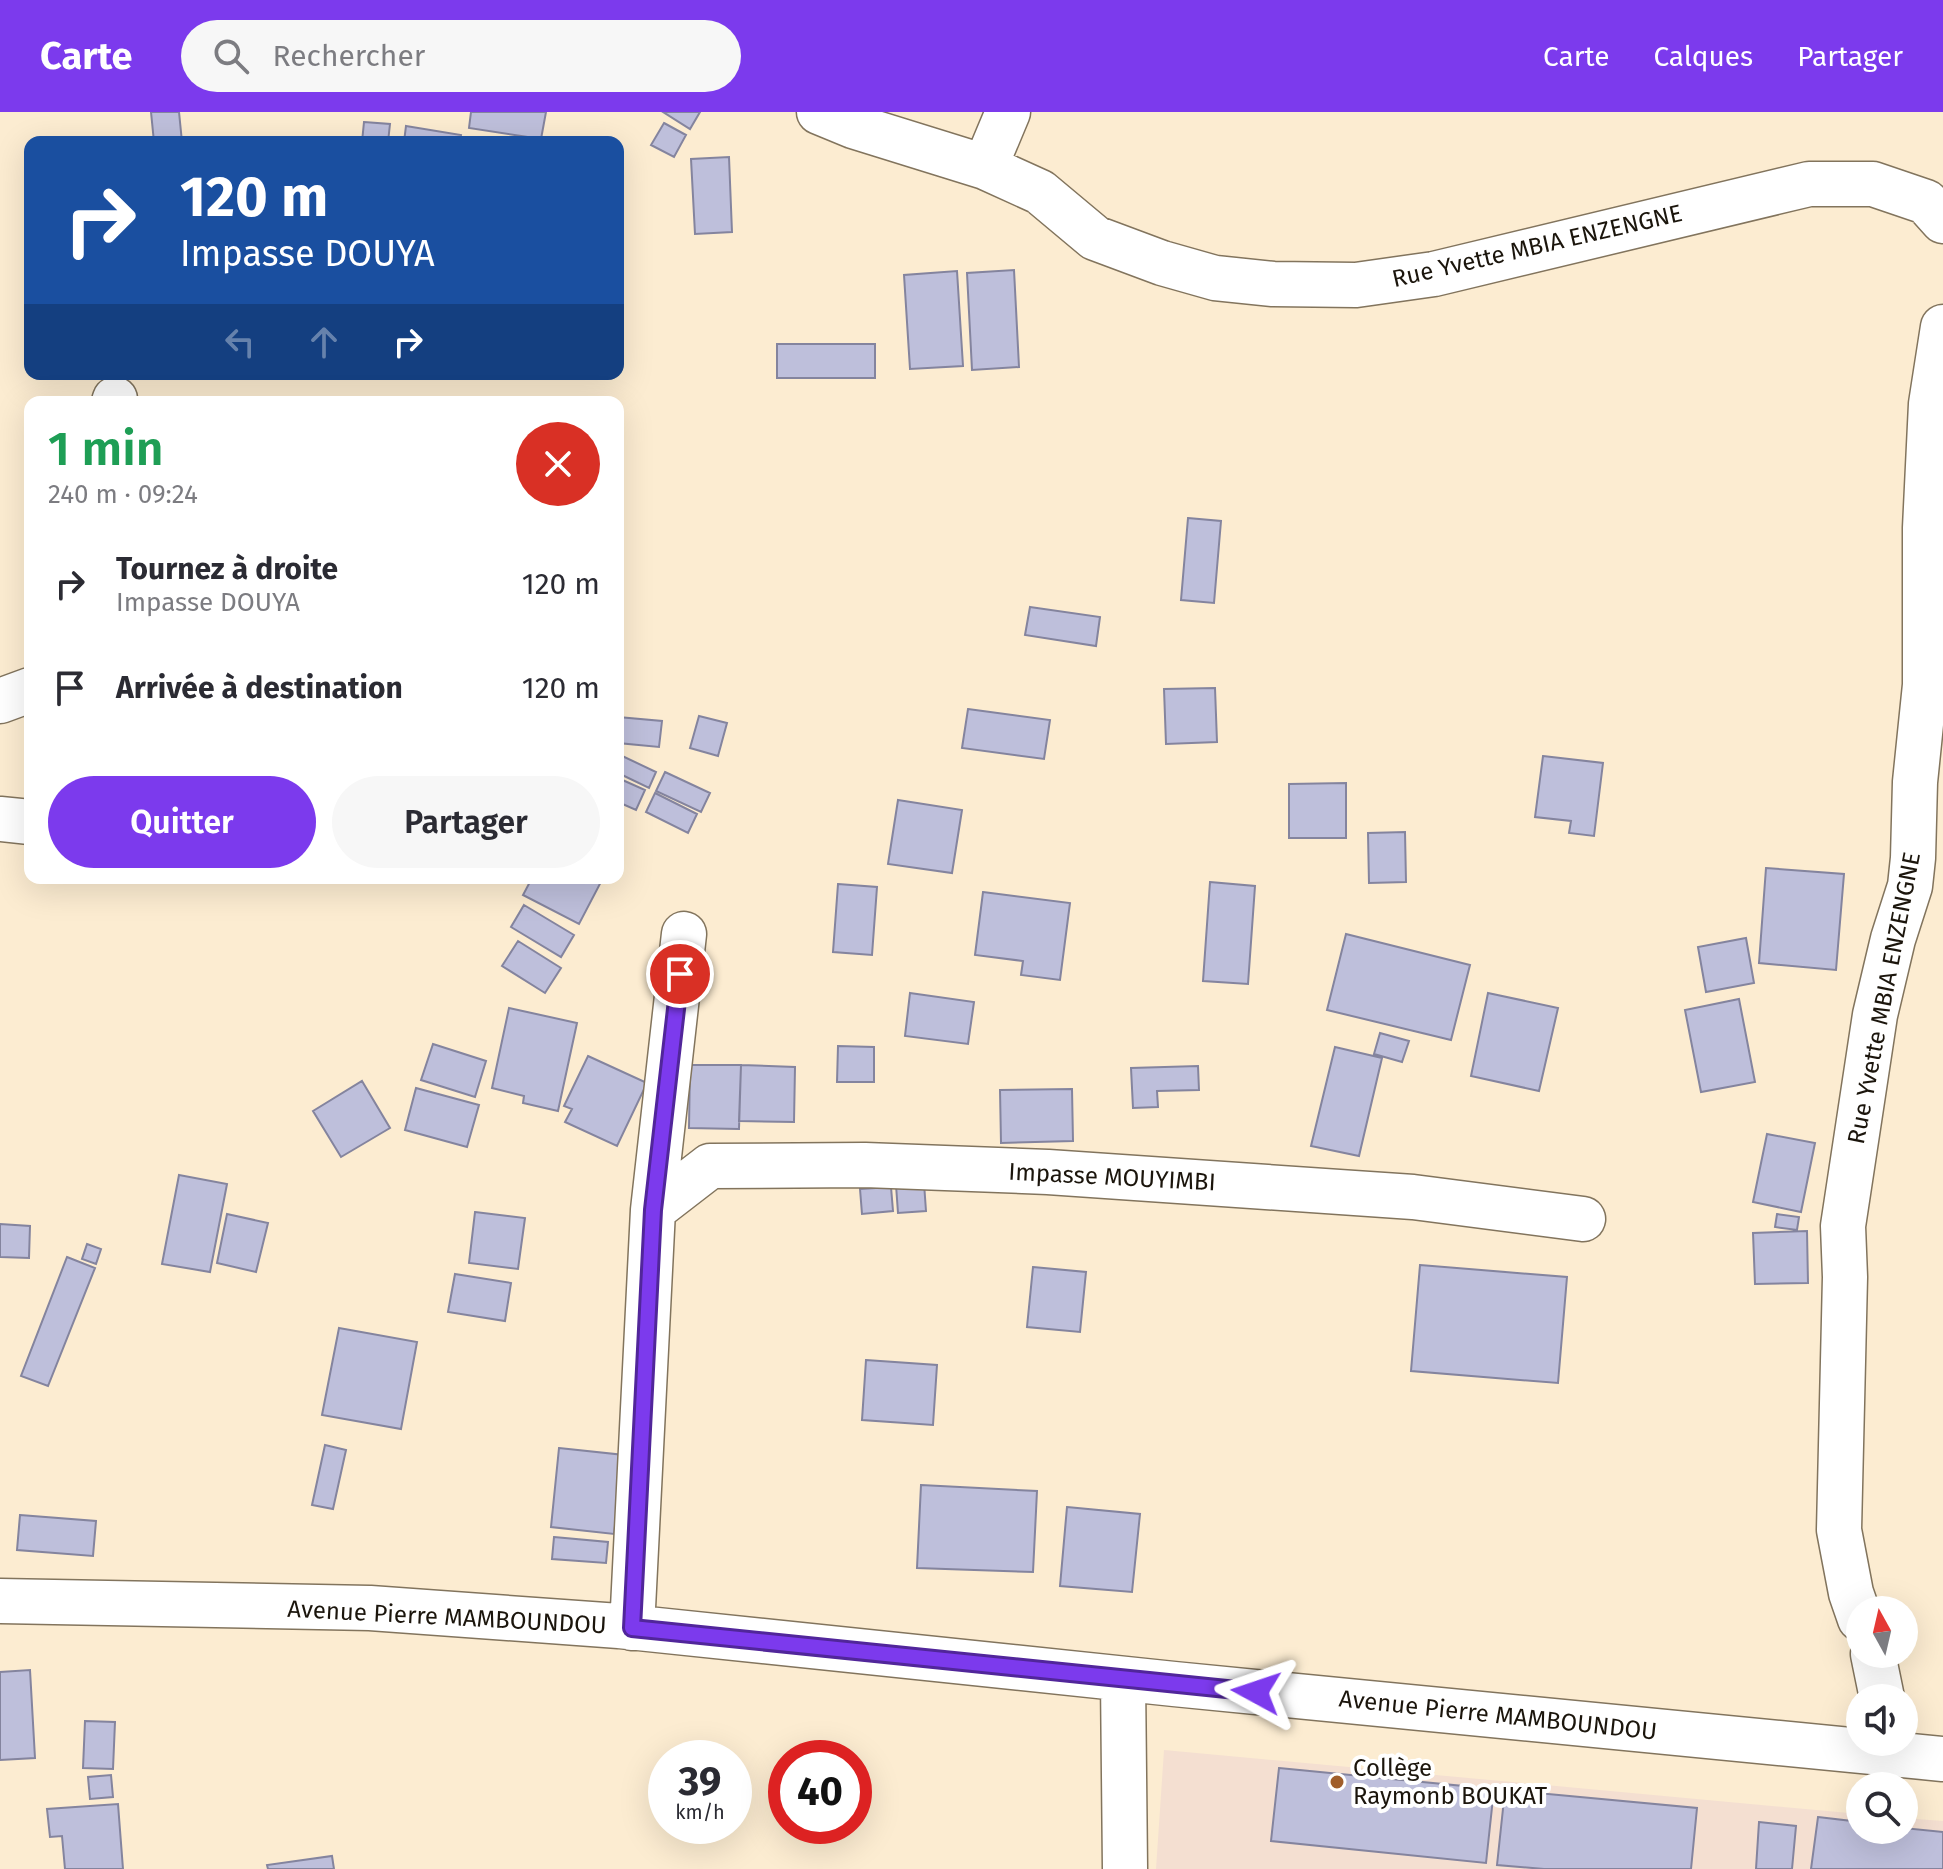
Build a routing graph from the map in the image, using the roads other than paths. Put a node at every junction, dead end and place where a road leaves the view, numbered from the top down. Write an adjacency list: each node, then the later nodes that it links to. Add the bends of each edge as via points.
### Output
1 (819, 112): 3 (street, Rue Yvette MBIA ENZENGNE)
2 (1008, 112): 3 (street)
3 (985, 167): 4 (street, Rue Yvette MBIA ENZENGNE, via 1040,192 1095,238 1215,278 1273,284 1356,285 1434,274 1809,184 1873,184 1926,202)
4 (1943, 221)
5 (1943, 327): 13 (street, Rue Yvette MBIA ENZENGNE, via 1931,404 1925,685 1910,886 1875,1015 1843,1226 1839,1530)
6 (24, 692): 7 (street)
7 (0, 701)
8 (0, 819): 9 (street)
9 (24, 821)
10 (684, 934): 11 (street)
11 (653, 1210): 12 (street, Impasse MOUYIMBI, via 710,1166 865,1165 1398,1195); 15 (street)
12 (1583, 1219)
13 (1852, 1596)
14 (0, 1601): 15 (street, Avenue Pierre MAMBOUNDOU, via 370,1608)
15 (632, 1628): 16 (street, Avenue Pierre MAMBOUNDOU)
16 (1123, 1679): 17 (street, Avenue Pierre MAMBOUNDOU); 20 (street)
17 (1846, 1745)
18 (1918, 1755): 19 (street, Avenue Pierre MAMBOUNDOU)
19 (1943, 1759)
20 (1125, 1869)

